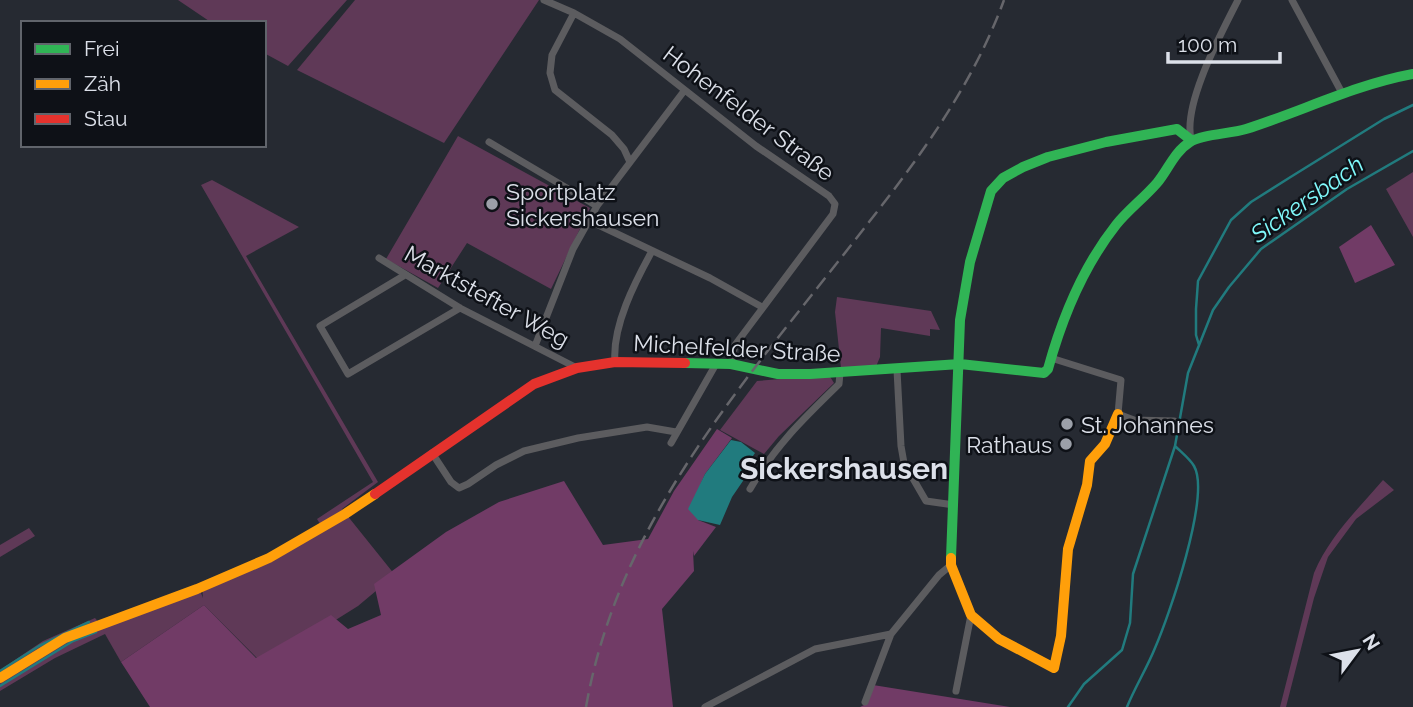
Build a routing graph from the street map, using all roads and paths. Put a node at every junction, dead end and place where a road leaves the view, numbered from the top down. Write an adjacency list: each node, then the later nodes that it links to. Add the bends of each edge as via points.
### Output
1 (544, 0): 4 (street, Hohenfelder Straße)
2 (1238, 0): 8 (street, via 1198,90 1188,126)
3 (1292, 0): 7 (street)
4 (574, 13): 6 (street, Hohenfelder Straße, via 620,39); 10 (street, via 552,54 555,90 612,135)
5 (1413, 74): 7 (street)
6 (684, 91): 10 (street); 16 (street, Hohenfelder Straße, via 835,204 833,214)
7 (1341, 91): 8 (street, via 1230,134)
8 (1191, 140): 19 (street, via 1104,242 1070,304); 23 (street, via 1177,130 1075,148 1011,173 991,190 970,261 958,338)
9 (489, 142): 11 (street)
10 (629, 160): 11 (street)
11 (597, 206): 12 (street)
12 (590, 220): 13 (street); 18 (street, via 573,249)
13 (652, 251): 16 (street); 20 (street, via 636,281 615,342)
14 (379, 258): 15 (street, Marktstefter Weg)
15 (405, 275): 17 (street, Marktstefter Weg); 17 (street, via 320,326 348,374)
16 (762, 307): 22 (street, Hohenfelder Straße, via 735,345)
17 (460, 309): 18 (street, Marktstefter Weg)
18 (535, 346): 24 (street, Marktstefter Weg)
19 (1051, 358): 23 (street, Michelfelder Straße, via 1044,373); 27 (street, via 1121,380)
20 (615, 362): 21 (street, Michelfelder Straße); 24 (street, Michelfelder Straße)
21 (716, 364): 22 (street, Michelfelder Straße); 29 (street)
22 (731, 364): 26 (street, Michelfelder Straße, via 778,374)
23 (960, 365): 25 (street, Michelfelder Straße); 33 (street)
24 (577, 368): 31 (street, Michelfelder Straße, via 534,384)
25 (897, 370): 26 (street, Michelfelder Straße); 33 (street, via 904,463 926,502)
26 (840, 373): 32 (street, via 839,384 784,438)
27 (1118, 414): 28 (street, via 1134,420); 35 (street, via 1105,444 1086,459 1087,485 1068,549 1054,668 999,639)
28 (1174, 421)
29 (676, 432): 30 (street); 31 (street, via 647,427 578,438 524,452 459,488)
30 (671, 443)
31 (432, 453): 37 (street, Michelfelder Straße, via 345,514 269,558 65,638)
32 (750, 489)
33 (954, 505): 34 (street)
34 (951, 565): 35 (street); 36 (street)
35 (971, 615): 38 (street)
36 (891, 634): 39 (street); 40 (street, via 815,649)
37 (0, 678)
38 (956, 691)
39 (865, 702)
40 (705, 707)

